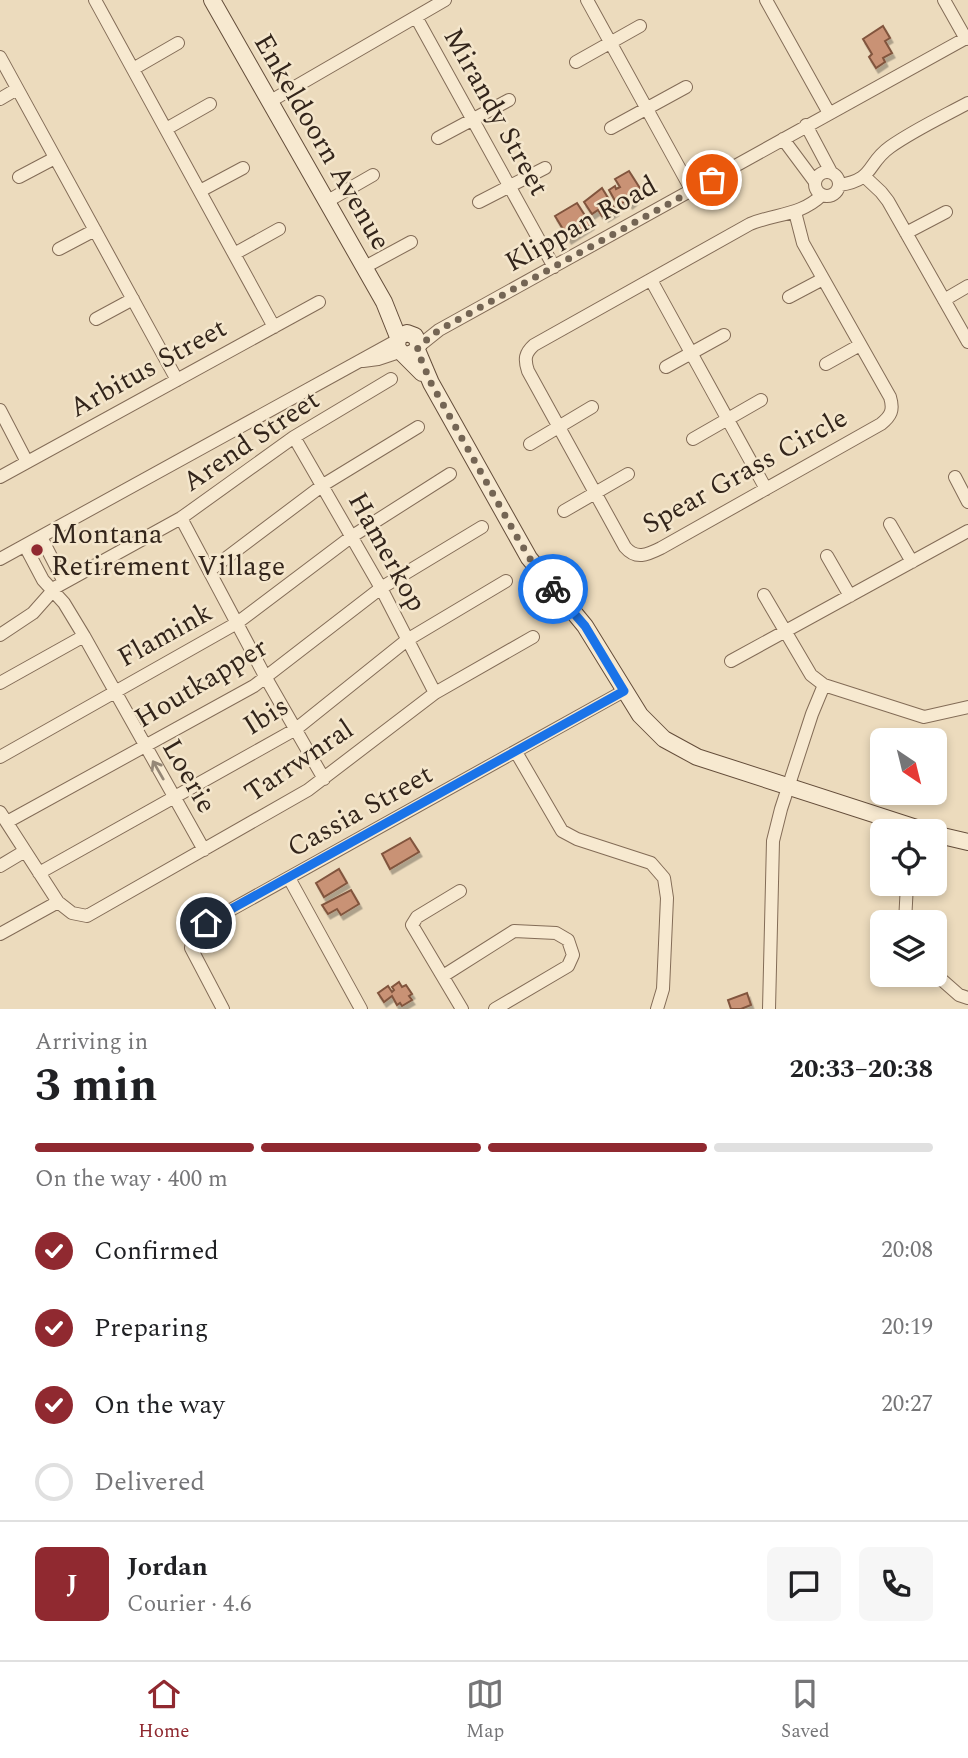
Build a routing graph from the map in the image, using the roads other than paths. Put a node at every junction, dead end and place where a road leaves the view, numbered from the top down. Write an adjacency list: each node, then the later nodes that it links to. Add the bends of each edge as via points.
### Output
1 (212, 0): 19 (street, Enkeldoorn Avenue)
2 (445, 0): 7 (street)
3 (587, 0): 11 (street)
4 (766, 0): 23 (street)
5 (944, 0): 9 (street)
6 (101, 2): 14 (street)
7 (416, 17): 19 (street); 24 (street, Mirandy Street)
8 (640, 26): 11 (street)
9 (967, 38): 23 (street, Klippan Road)
10 (178, 43): 14 (street)
11 (610, 43): 13 (street); 22 (street)
12 (0, 57): 16 (street)
13 (576, 62)
14 (133, 69): 27 (street)
15 (686, 87): 22 (street)
16 (17, 89): 17 (street); 30 (street)
17 (0, 99)
18 (509, 100): 24 (street)
19 (269, 102): 43 (street, Enkeldoorn Avenue)
20 (968, 103): 36 (street, via 890,148)
21 (210, 104): 27 (street)
22 (647, 109): 26 (street); 41 (street)
23 (829, 113): 25 (street, Klippan Road)
24 (472, 119): 28 (street); 39 (street, Mirandy Street)
25 (806, 125): 29 (street, Klippan Road); 33 (street)
26 (611, 128)
27 (166, 129): 40 (street)
28 (438, 138)
29 (783, 139): 37 (street); 41 (street, Klippan Road)
30 (55, 158): 35 (street); 48 (street)
31 (243, 168): 40 (street)
32 (545, 168): 39 (street)
33 (831, 172): 37 (street, via 819,174); 38 (street)
34 (373, 175): 43 (street)
35 (19, 177)
36 (865, 177): 38 (street); 49 (street, via 881,192)
37 (815, 182): 42 (street)
38 (839, 185): 42 (street, via 833,195)
39 (510, 186): 44 (street); 53 (street, Mirandy Street)
40 (200, 191): 52 (street)
41 (692, 191): 53 (street, Klippan Road)
42 (822, 195): 45 (street, Spear Grass Circle)
43 (326, 202): 54 (street, Enkeldoorn Avenue)
44 (479, 202)
45 (795, 212): 55 (street, Spear Grass Circle, via 799,235); 56 (street, Spear Grass Circle, via 750,224)
46 (946, 212): 49 (street)
47 (279, 229): 52 (street)
48 (95, 230): 51 (street); 59 (street)
49 (906, 233): 60 (street)
50 (411, 242): 54 (street)
51 (59, 249)
52 (234, 254): 63 (street)
53 (554, 267): 66 (street, Klippan Road)
54 (363, 268): 66 (street, Enkeldoorn Avenue)
55 (823, 279): 58 (street); 67 (street, Spear Grass Circle)
56 (651, 280): 68 (street); 77 (street, Spear Grass Circle, via 527,352 528,371)
57 (968, 286): 60 (street)
58 (789, 297)
59 (133, 299): 62 (street); 72 (street)
60 (944, 300): 65 (street)
61 (319, 302): 63 (street, Arbitus Street)
62 (96, 319)
63 (274, 327): 72 (street, Arbitus Street)
64 (724, 335): 68 (street)
65 (968, 342)
66 (407, 344): 96 (street, Klippan Road, via 378,359 363,361); 119 (street, Enkeldoorn Avenue, via 529,558 585,626)
67 (860, 345): 69 (street); 88 (street, Spear Grass Circle, via 890,397 891,415)
68 (691, 354): 70 (street); 76 (street)
69 (826, 365)
70 (666, 368)
71 (391, 379): 79 (street, Arend Street)
72 (177, 380): 82 (street, Arbitus Street)
73 (761, 400): 76 (street)
74 (592, 407): 77 (street)
75 (0, 410): 82 (street)
76 (727, 419): 80 (street); 88 (street)
77 (559, 427): 81 (street); 89 (street, Spear Grass Circle)
78 (418, 428): 87 (street)
79 (294, 437): 87 (street, Hamerkop); 92 (street, Arend Street)
80 (693, 439)
81 (530, 444)
82 (27, 462): 85 (street, Arbitus Street)
83 (450, 474): 97 (street, Flamink)
84 (628, 474): 89 (street)
85 (0, 477)
86 (955, 477): 90 (street)
87 (323, 485): 97 (street, Hamerkop); 102 (street)
88 (766, 489): 89 (street, Spear Grass Circle, via 661,548 637,556 625,547)
89 (595, 493): 91 (street)
90 (968, 502)
91 (564, 511)
92 (181, 518): 102 (street); 104 (street, Arend Street)
93 (890, 524): 101 (street)
94 (482, 527): 105 (street, Houtkapper)
95 (968, 531): 101 (street)
96 (41, 537): 98 (street, Klippan Road); 104 (street)
97 (351, 537): 105 (street, Hamerkop); 109 (street, Flamink)
98 (25, 546): 100 (street, Klippan Road); 106 (street, Loerie)
99 (827, 556): 108 (street)
100 (0, 559)
101 (912, 562): 108 (street)
102 (209, 571): 109 (street)
103 (506, 581): 114 (street, Ibis)
104 (64, 582): 106 (street, Arend Street)
105 (381, 588): 114 (street, Hamerkop); 116 (street, Houtkapper)
106 (52, 590): 111 (street, Arend Street, via 33,613); 112 (street, Loerie)
107 (764, 595): 110 (street)
108 (850, 596): 110 (street)
109 (237, 623): 116 (street); 120 (street, Flamink)
110 (786, 632): 115 (street); 118 (street, via 811,675)
111 (0, 635)
112 (84, 636): 117 (street); 120 (street, Loerie)
113 (533, 637): 121 (street, Tarrwnral)
114 (407, 640): 121 (street, Hamerkop); 123 (street, Ibis)
115 (731, 661)
116 (266, 678): 123 (street); 124 (street, Houtkapper)
117 (0, 683)
118 (824, 685): 122 (street, via 924,717); 128 (street)
119 (624, 691): 125 (street, Cassia Street); 128 (street, Enkeldoorn Avenue, via 654,730 684,752)
120 (114, 692): 124 (street, Loerie); 126 (street, Flamink)
121 (435, 693): 127 (street, Tarrwnral)
122 (968, 708)
123 (296, 729): 127 (street); 129 (street, Ibis)
124 (144, 746): 129 (street, Loerie, one-way to 124); 130 (street, Houtkapper)
125 (516, 752): 138 (street, Cassia Street); 149 (street, via 565,833 647,861 661,873 667,898 663,989)
126 (0, 757)
127 (324, 779): 134 (street, Tarrwnral)
128 (790, 787): 131 (street, Enkeldoorn Avenue); 150 (street, via 772,841)
129 (173, 797): 134 (street, Loerie); 137 (street, Ibis)
130 (3, 817): 135 (street)
131 (885, 819)
132 (947, 837): 133 (street)
133 (968, 842)
134 (204, 850): 140 (street, Tarrwnral, via 87,916 72,913)
135 (25, 851): 136 (street); 137 (street)
136 (0, 866)
137 (39, 873): 140 (street)
138 (289, 878): 145 (street, Cassia Street, via 206,923 192,936 192,953); 146 (street)
139 (460, 891): 142 (street, via 417,917 412,925)
140 (58, 902): 141 (street)
141 (0, 934)
142 (443, 976): 147 (street); 148 (street, via 514,931 556,933 568,940 573,955 566,967)
143 (947, 984): 144 (street)
144 (968, 998)
145 (223, 1009)
146 (361, 1009)
147 (462, 1009)
148 (495, 1009)
149 (657, 1009)
150 (769, 1009)

